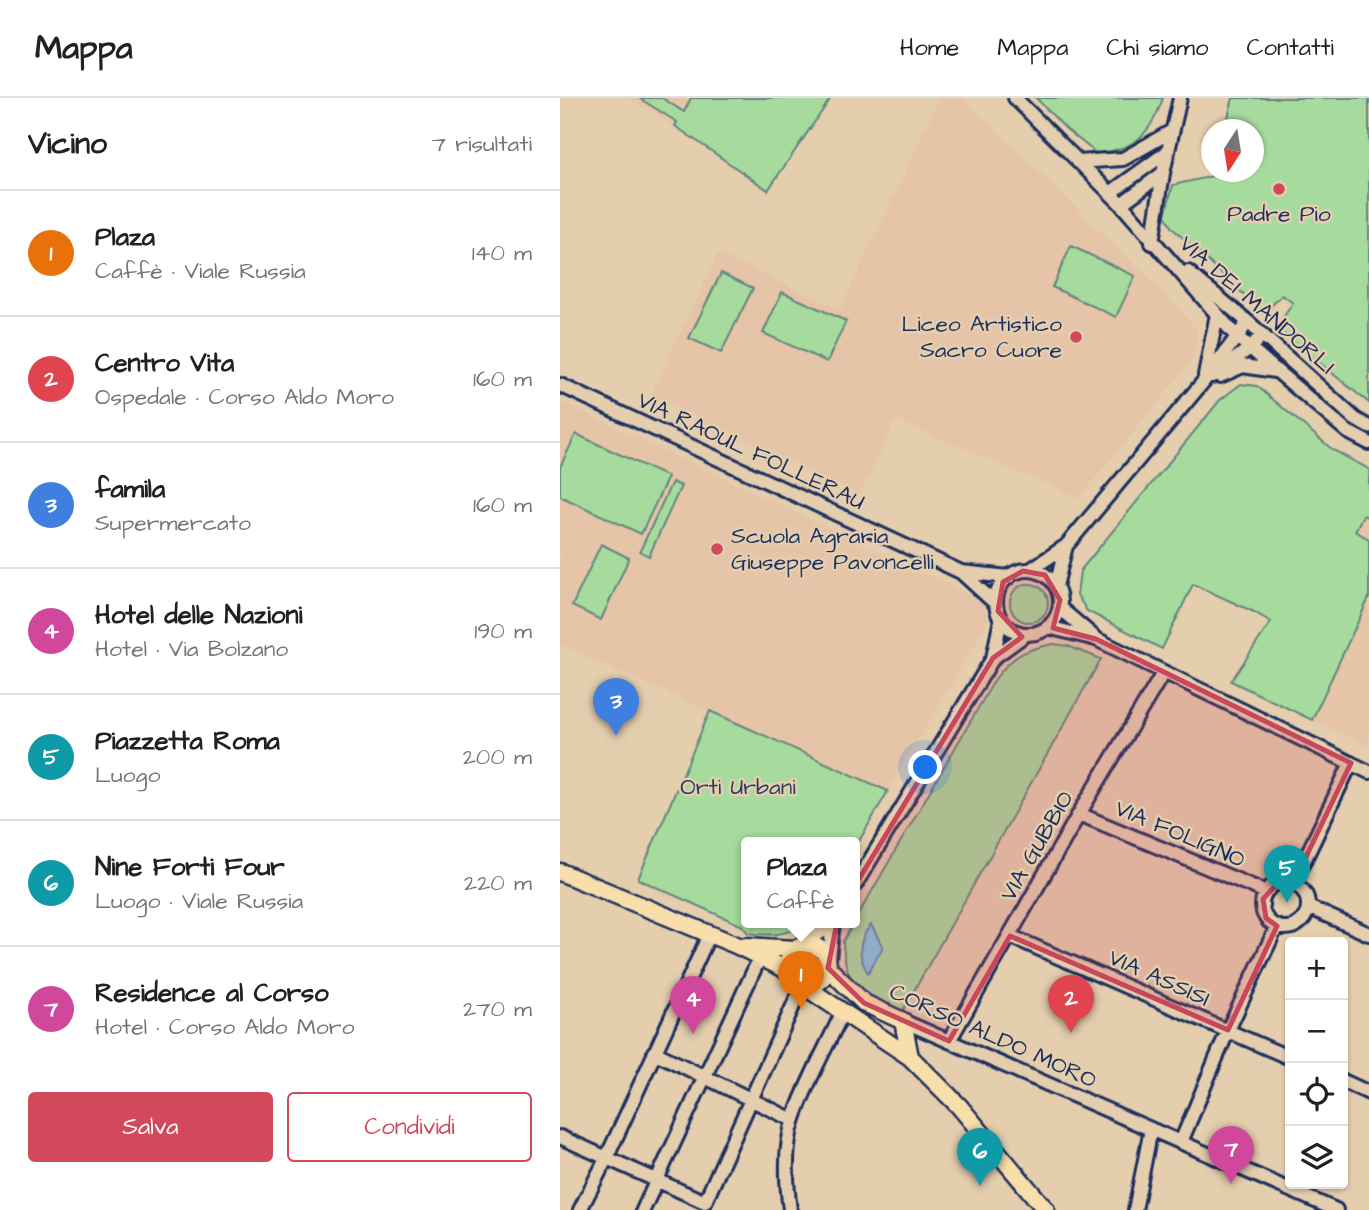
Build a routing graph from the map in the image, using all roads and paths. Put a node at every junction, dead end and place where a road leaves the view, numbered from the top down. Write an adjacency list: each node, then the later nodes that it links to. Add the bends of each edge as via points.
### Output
1 (1015, 98): 5 (street)
2 (1180, 98): 3 (street)
3 (1172, 131): 4 (street); 5 (street, via 1123,159)
4 (1167, 152): 6 (street); 7 (street)
5 (1078, 162): 7 (street)
6 (1163, 173): 8 (street); 9 (street)
7 (1110, 193): 8 (street)
8 (1121, 204): 9 (street)
9 (1152, 243): 10 (street, VIA DEI MANDORLI); 11 (street, VIA DEI MANDORLI)
10 (1217, 314): 13 (street, VIA DEI MANDORLI); 16 (street)
11 (1248, 322): 12 (street, VIA DEI MANDORLI); 13 (street)
12 (1262, 335): 14 (street); 18 (street, VIA DEI MANDORLI)
13 (1236, 336): 14 (street, VIA DEI MANDORLI); 16 (street)
14 (1250, 348): 15 (street, VIA DEI MANDORLI); 16 (street)
15 (1275, 371): 16 (street, via 1244,366); 19 (street, VIA DEI MANDORLI, via 1348,432)
16 (1203, 382): 20 (street)
17 (560, 385): 22 (street, VIA RAOUL FOLLERAU)
18 (1369, 427)
19 (1369, 443)
20 (1066, 546): 21 (street); 24 (street)
21 (1030, 570): 23 (street); 24 (street, via 1045,575)
22 (961, 572): 23 (street, VIA RAOUL FOLLERAU); 25 (street, VIA RAOUL FOLLERAU)
23 (1009, 577): 25 (street, via 999,589)
24 (1056, 586): 26 (street)
25 (996, 604): 27 (street)
26 (1060, 608): 28 (street); 30 (street)
27 (1001, 619): 29 (street); 31 (street)
28 (1048, 627): 29 (street); 30 (street)
29 (1026, 634): 31 (street)
30 (1096, 639): 32 (street)
31 (993, 658): 37 (street)
32 (1163, 673): 33 (street); 35 (street, VIA GUBBIO)
33 (1351, 763): 34 (street); 38 (street)
34 (1369, 772)
35 (1079, 814): 39 (street, VIA FOLIGNO); 46 (street, VIA GUBBIO)
36 (560, 872): 45 (main road)
37 (860, 877)
38 (1293, 884): 39 (street, via 1278,883); 40 (street, via 1305,893)
39 (1266, 892): 41 (street, via 1263,912)
40 (1308, 907): 41 (street, via 1297,924); 44 (street)
41 (1277, 926): 55 (street)
42 (826, 928): 48 (street)
43 (832, 928): 50 (street)
44 (1369, 934)
45 (709, 935): 47 (main road); 57 (street)
46 (1010, 936): 55 (street, VIA ASSISI); 56 (street, VIA GUBBIO)
47 (736, 945): 48 (main road); 49 (main road)
48 (796, 949): 50 (main road, via 815,947 825,955); 51 (main road, via 789,959)
49 (760, 957): 51 (main road); 60 (street)
50 (828, 968): 52 (main road, via 818,982); 54 (main road, CORSO ALDO MORO, via 864,1003)
51 (789, 971): 52 (main road)
52 (800, 989): 53 (main road); 63 (street)
53 (843, 1011): 59 (main road); 64 (street)
54 (903, 1021): 56 (street, CORSO ALDO MORO); 59 (main road)
55 (1227, 1030): 58 (street, VIA ASSISI); 67 (street)
56 (949, 1041): 65 (street, CORSO ALDO MORO)
57 (654, 1052): 60 (street); 68 (street)
58 (1285, 1056)
59 (910, 1057): 73 (main road, via 959,1106)
60 (704, 1076): 63 (street); 69 (street)
61 (1348, 1083): 62 (street)
62 (1369, 1093)
63 (752, 1099): 64 (street); 69 (street, via 705,1202)
64 (793, 1120): 72 (street, via 788,1148)
65 (1152, 1129): 67 (street, CORSO ALDO MORO); 74 (street)
66 (560, 1136): 68 (street)
67 (1181, 1142): 75 (street, CORSO ALDO MORO)
68 (606, 1158): 69 (street); 70 (street)
69 (656, 1180): 71 (street)
70 (580, 1210)
71 (643, 1210)
72 (790, 1210)
73 (1046, 1210)
74 (1135, 1210)
75 (1336, 1210)

